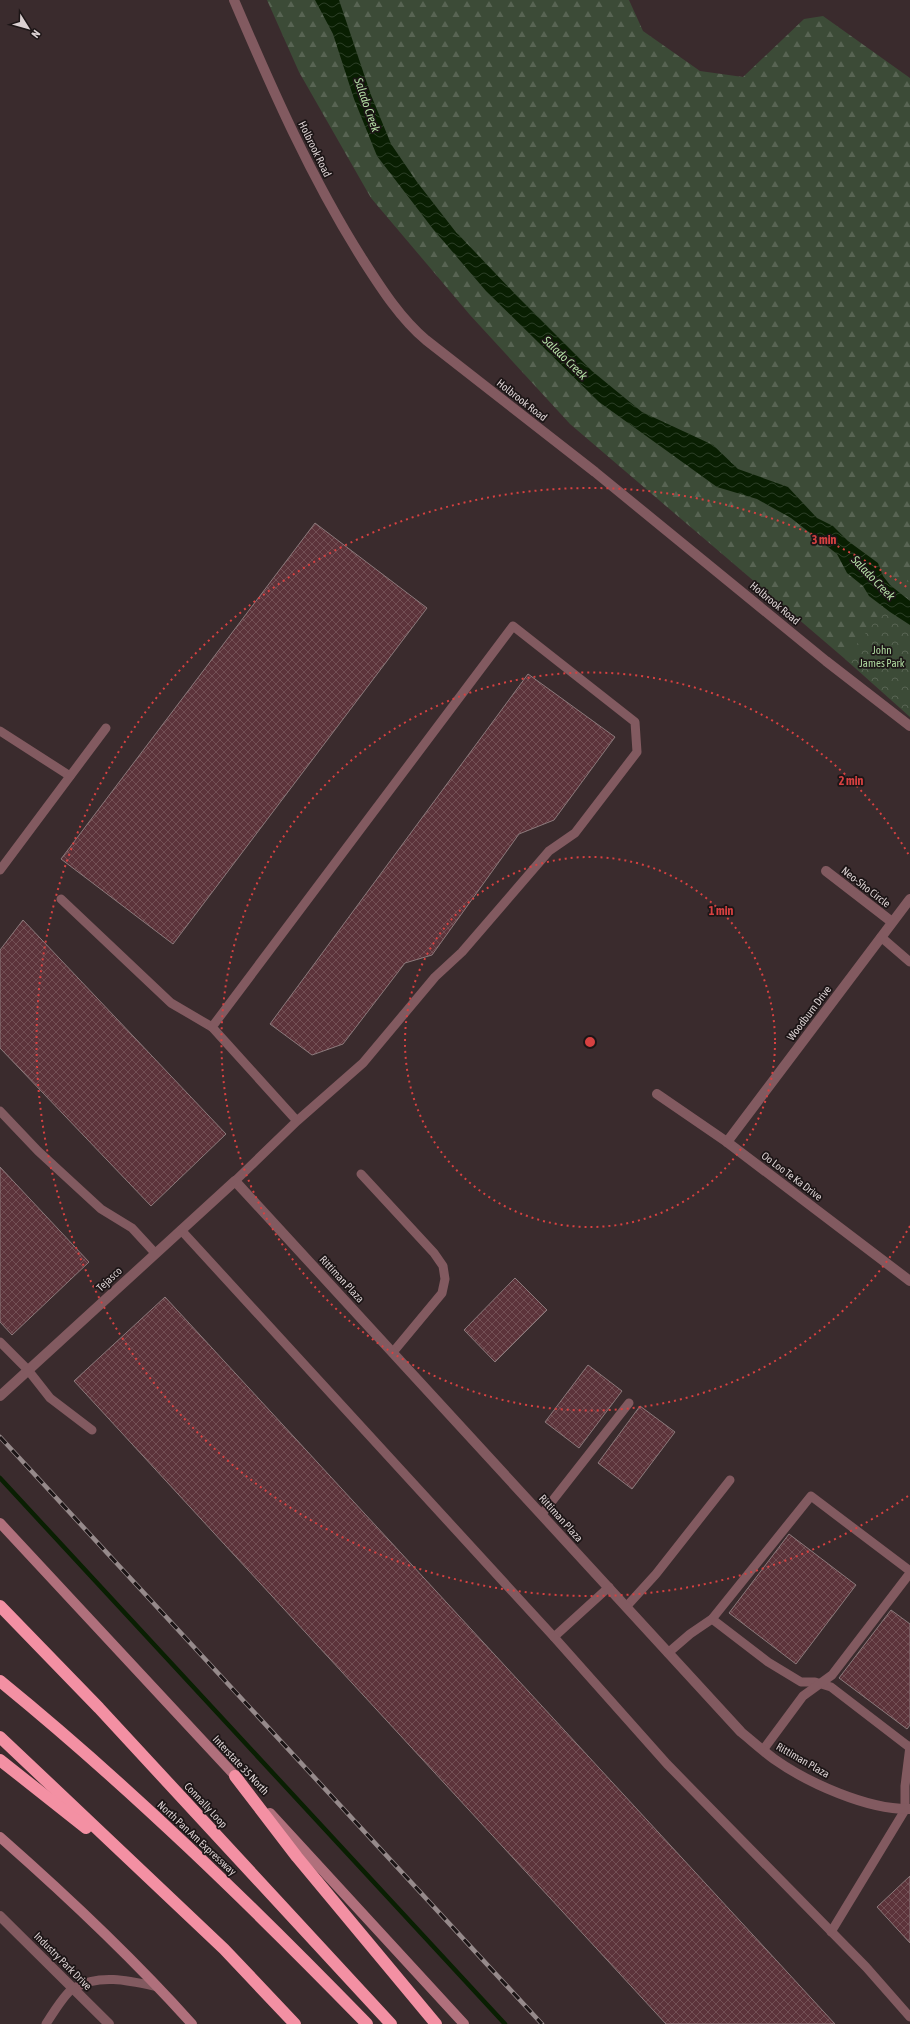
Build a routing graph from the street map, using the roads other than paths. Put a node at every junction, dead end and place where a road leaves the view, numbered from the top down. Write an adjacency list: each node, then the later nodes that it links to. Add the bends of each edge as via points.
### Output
1 (234, 0): 2 (street, Holbrook Road, via 266,76 341,226 408,325)
2 (910, 726)
3 (106, 728): 5 (lane)
4 (0, 732): 5 (lane)
5 (70, 776): 6 (lane)
6 (0, 870)
7 (826, 871): 10 (street, Neo-Sho Circle)
8 (61, 899): 13 (lane, via 171,1003)
9 (910, 899): 10 (street, Woodburn Drive)
10 (892, 922): 11 (street, Woodburn Drive)
11 (881, 937): 12 (lane); 17 (street, Woodburn Drive)
12 (910, 962)
13 (212, 1027): 16 (lane); 16 (lane, via 513,626 636,722 636,752 575,833 549,851 462,952 435,977 362,1063)
14 (657, 1094): 17 (street, Oo Loo Te Ka Drive)
15 (0, 1111): 21 (lane, via 38,1151 95,1204 132,1228)
16 (296, 1121): 19 (lane)
17 (727, 1142): 22 (street, Oo Loo Te Ka Drive)
18 (361, 1174): 24 (lane, via 443,1266 445,1279 442,1293)
19 (235, 1181): 20 (street, Tejasco); 24 (street, Rittiman Plaza)
20 (181, 1230): 21 (street, Tejasco); 37 (lane)
21 (155, 1254): 25 (street, Tejasco)
22 (910, 1281)
23 (0, 1342): 25 (lane)
24 (393, 1352): 30 (street, Rittiman Plaza)
25 (28, 1370): 26 (street, Tejasco); 28 (lane, via 50,1398)
26 (0, 1396)
27 (629, 1403): 30 (lane)
28 (92, 1430)
29 (730, 1480): 35 (lane, via 656,1574)
30 (542, 1514): 33 (street, Rittiman Plaza)
31 (0, 1523): 45 (main road, Interstate 35 North)
32 (910, 1572): 36 (lane, via 811,1496); 40 (lane, via 832,1675)
33 (608, 1588): 35 (street, Rittiman Plaza); 37 (lane)
34 (0, 1606): 59 (highway, Connally Loop, via 99,1708)
35 (626, 1607): 38 (street, Rittiman Plaza)
36 (712, 1619): 38 (lane); 40 (lane, via 768,1662 801,1682)
37 (554, 1637): 50 (lane, via 667,1764)
38 (668, 1653): 43 (street, Rittiman Plaza, via 741,1732)
39 (0, 1681): 58 (highway, North Pan Am Expressway, via 97,1764 220,1876)
40 (818, 1684): 42 (lane, via 830,1688); 43 (lane, via 803,1696)
41 (0, 1737): 48 (highway)
42 (910, 1747): 46 (lane, via 904,1786)
43 (764, 1750): 46 (street, Rittiman Plaza, via 774,1760 834,1792 864,1802)
44 (0, 1760): 48 (highway)
45 (235, 1776): 60 (highway, via 297,1857); 61 (main road, Interstate 35 North)
46 (907, 1810): 50 (lane)
47 (0, 1836): 51 (main road, via 65,1894)
48 (150, 1879): 57 (highway, via 224,1949)
49 (0, 1916): 52 (street, Industry Park Drive)
50 (831, 1932): 53 (lane)
51 (158, 1986): 52 (lane, via 116,1978); 56 (main road)
52 (73, 1988): 54 (lane); 55 (street, Industry Park Drive)
53 (910, 2017)
54 (46, 2024)
55 (109, 2024)
56 (192, 2024)
57 (295, 2024)
58 (367, 2024)
59 (391, 2024)
60 (436, 2024)
61 (464, 2024)

